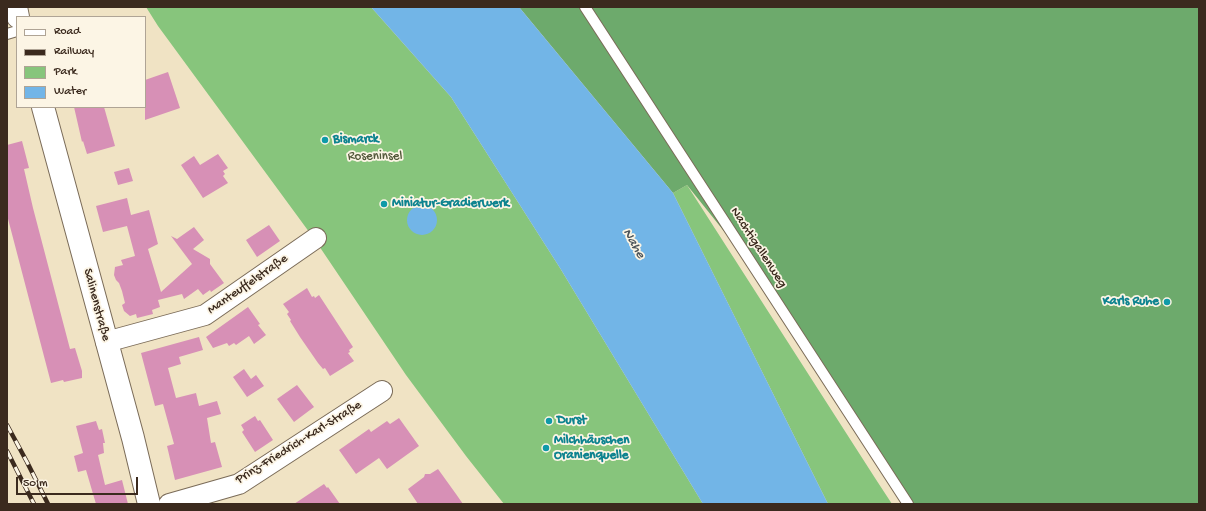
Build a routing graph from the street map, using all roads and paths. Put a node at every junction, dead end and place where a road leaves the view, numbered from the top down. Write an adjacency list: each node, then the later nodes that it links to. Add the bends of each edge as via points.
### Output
1 (585, 7): 8 (lane, Nachtigallenweg)
2 (43, 108): 4 (main road, Salinenstraße)
3 (316, 238): 4 (street, Manteuffelstraße, via 205,315)
4 (106, 342): 6 (main road, Salinenstraße)
5 (382, 391): 7 (street, Prinz-Friedrich-Karl-Straße, via 239,484)
6 (149, 504)
7 (168, 504)
8 (908, 504)

